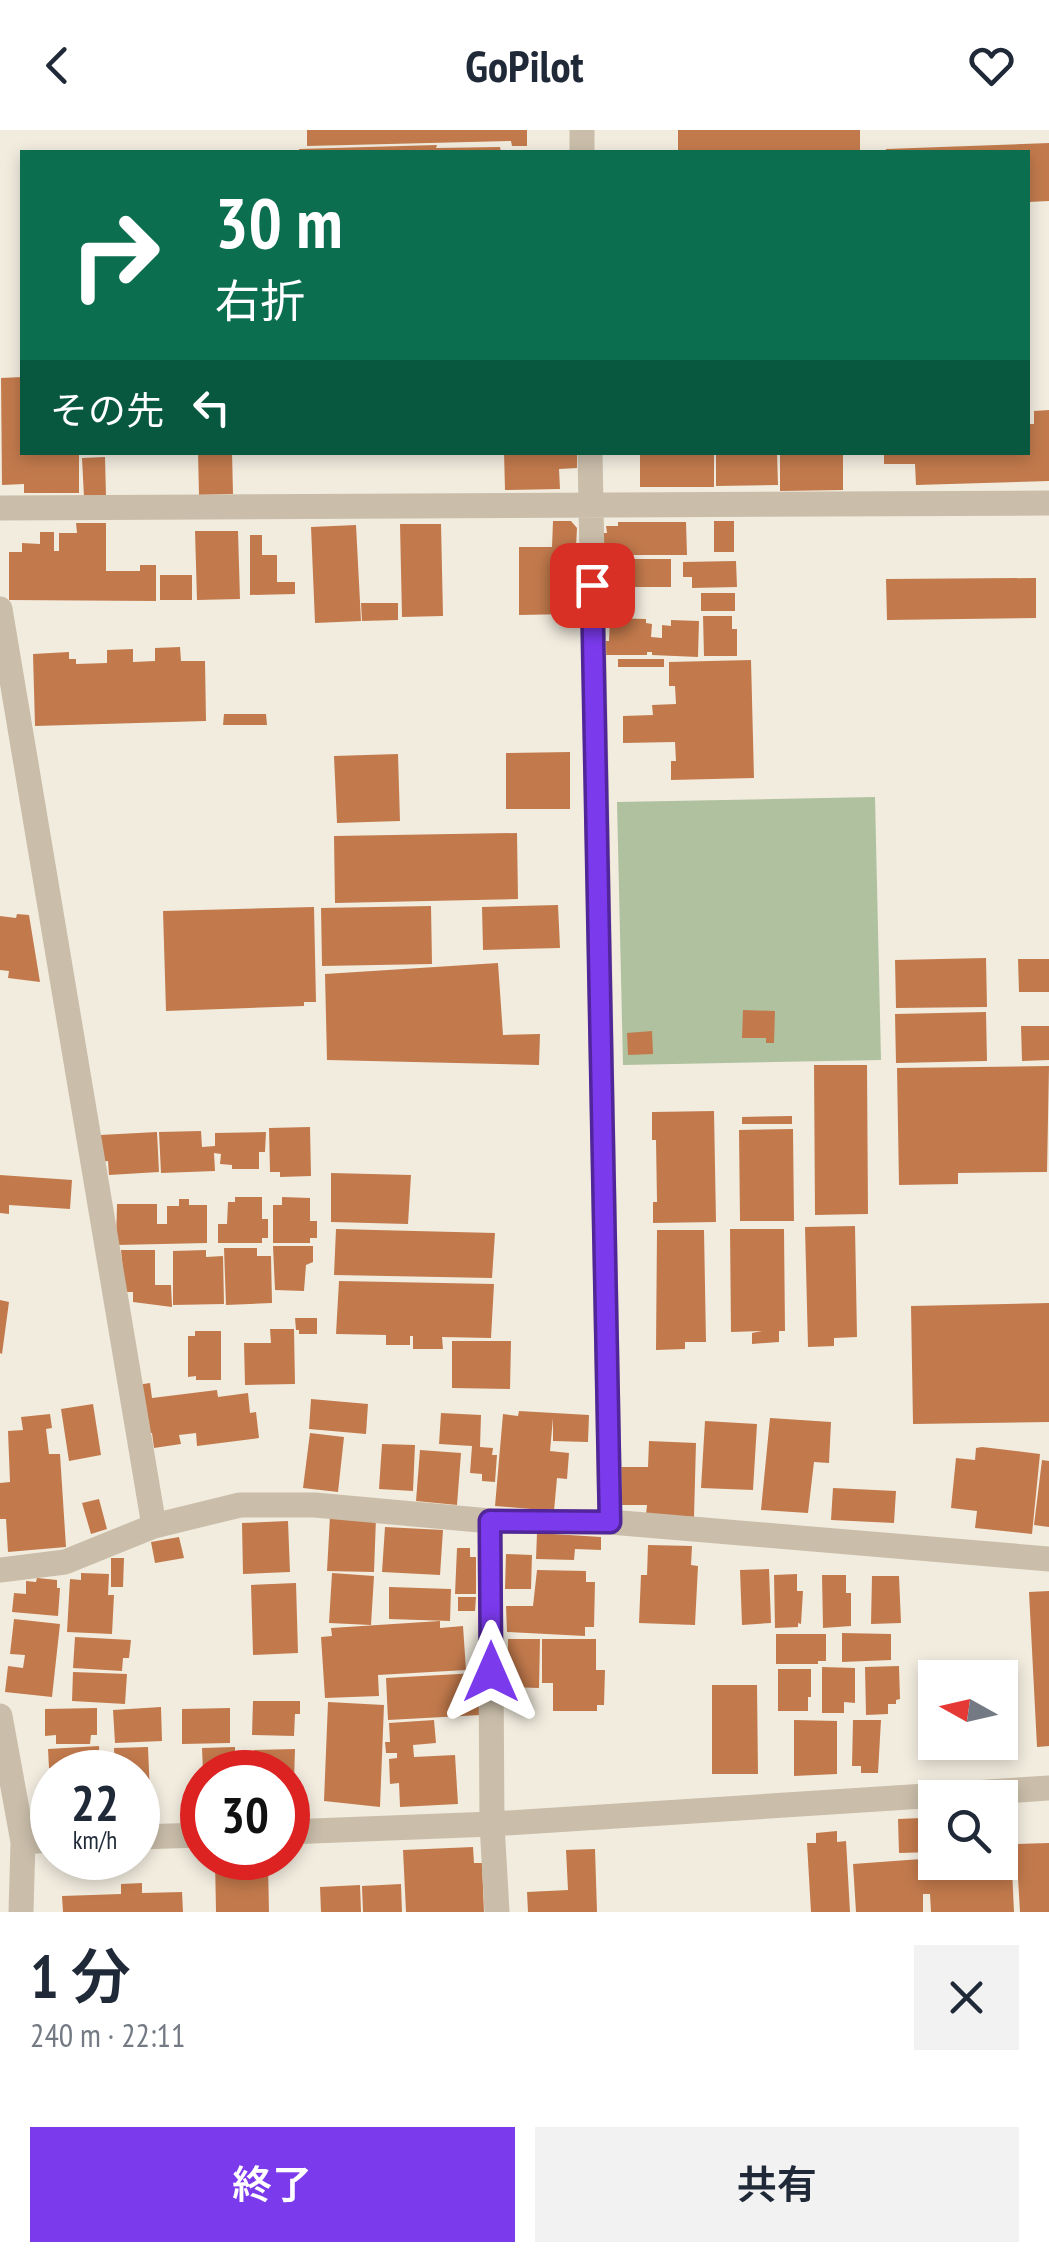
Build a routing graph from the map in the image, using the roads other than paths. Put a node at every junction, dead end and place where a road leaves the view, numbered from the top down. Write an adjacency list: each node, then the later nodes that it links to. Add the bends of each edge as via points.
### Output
1 (590, 455): 3 (street)
2 (1049, 504): 3 (street)
3 (591, 507): 4 (street); 7 (street)
4 (0, 508)
5 (0, 609): 8 (street)
6 (490, 1521): 7 (street); 8 (street, via 240,1505); 13 (street)
7 (610, 1522): 9 (street)
8 (154, 1526): 10 (street, via 65,1562)
9 (1049, 1560)
10 (0, 1570)
11 (0, 1716): 15 (street)
12 (1049, 1788): 13 (street)
13 (492, 1824): 14 (street); 18 (street)
14 (310, 1831)
15 (23, 1842): 16 (street); 17 (street)
16 (30, 1842)
17 (21, 1912)
18 (498, 1912)

